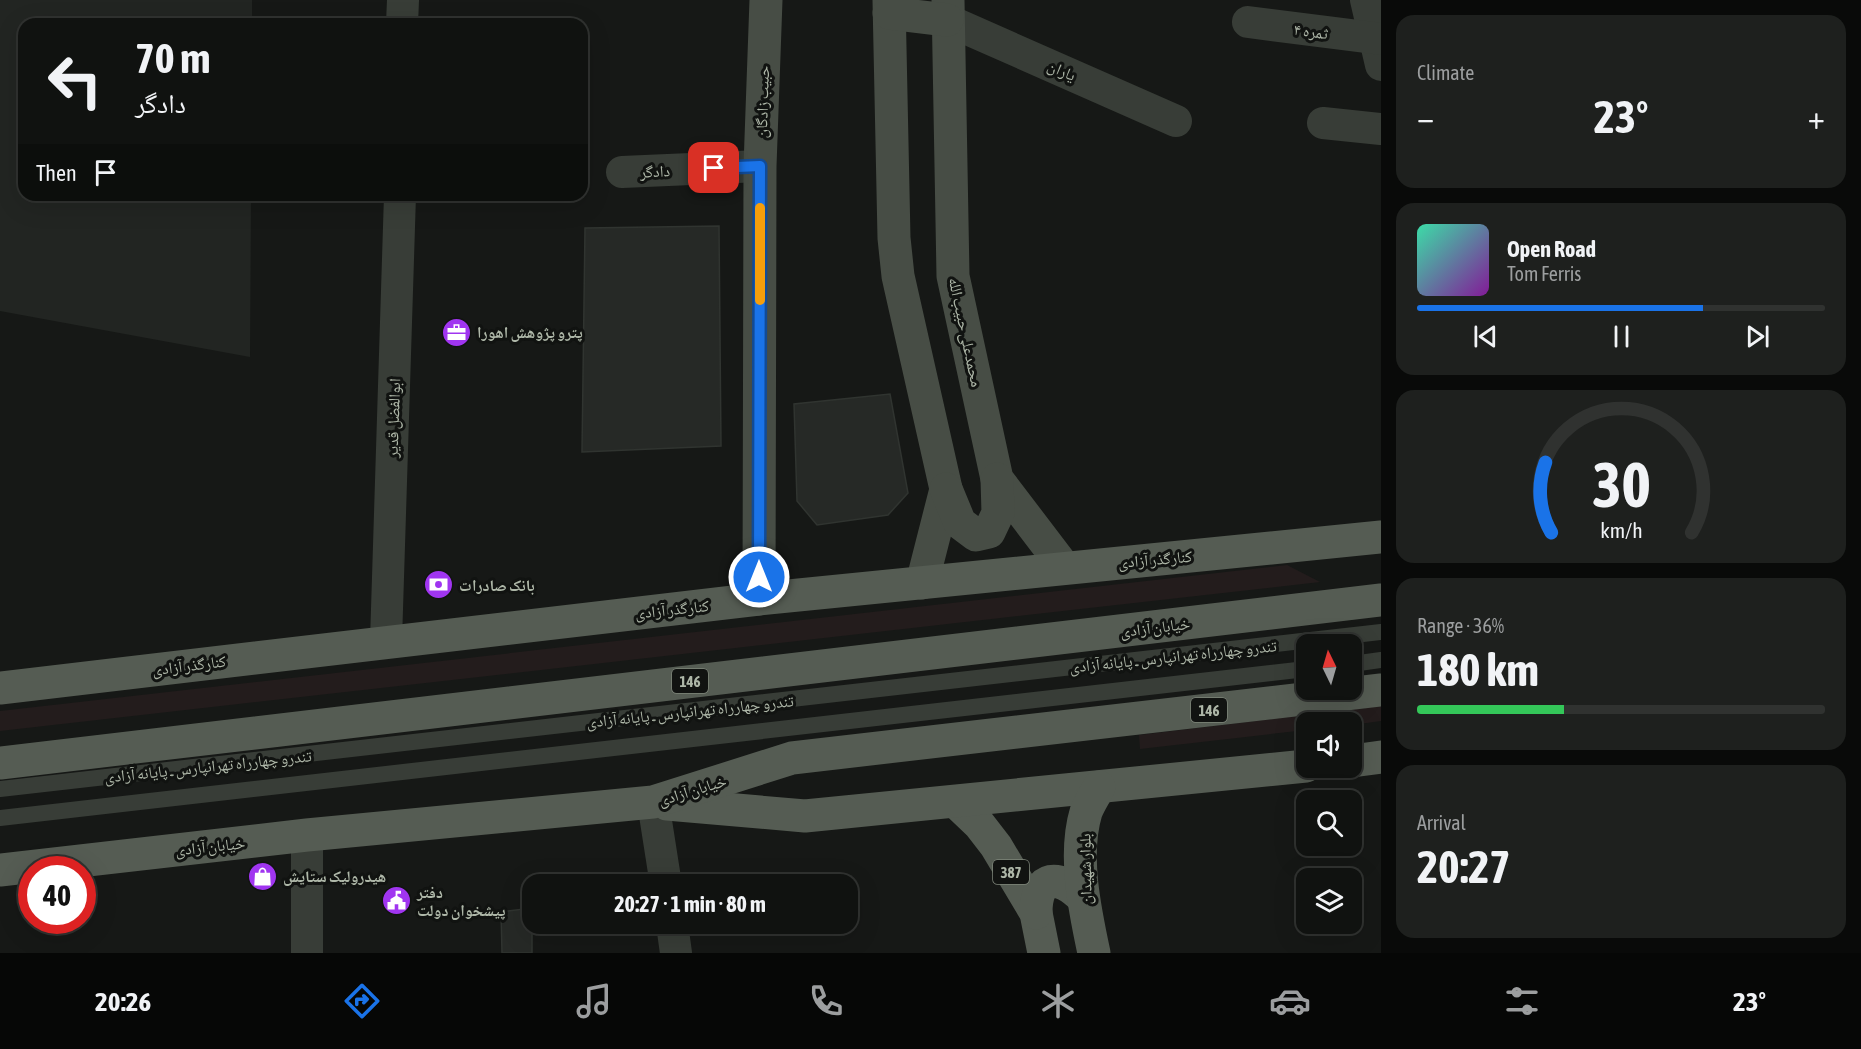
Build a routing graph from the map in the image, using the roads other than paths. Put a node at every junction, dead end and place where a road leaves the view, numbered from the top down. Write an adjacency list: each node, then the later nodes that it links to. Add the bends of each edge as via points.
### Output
1 (403, 0): 6 (street)
2 (766, 0): 12 (main road, حبیب زادگان)
3 (1366, 0): 8 (street)
4 (889, 6): 5 (main road); 16 (main road, via 898,276)
5 (948, 10): 9 (street, یاران); 15 (main road, محمدعلی حبیب الله, via 953,276)
6 (402, 18)
7 (1248, 22): 8 (street, ثمره ۴)
8 (1378, 48)
9 (1176, 121)
10 (1323, 123): 11 (street)
11 (1381, 129)
12 (760, 166): 13 (street, دادگر); 22 (main road, حبیب زادگان)
13 (622, 172)
14 (400, 201): 25 (street, ابوالفضل قدیر)
15 (997, 479): 16 (main road, via 998,513 989,532 976,535 960,523); 20 (main road, محمدعلی حبیب الله)
16 (946, 489): 21 (main road)
17 (1381, 537): 18 (main road, کنارگذر آزادی)
18 (1262, 550): 19 (main road); 20 (main road, کنارگذر آزادی)
19 (1381, 561)
20 (1064, 567): 21 (main road, کنارگذر آزادی)
21 (922, 583): 22 (main road, کنارگذر آزادی)
22 (759, 599): 25 (main road, کنارگذر آزادی)
23 (1381, 600): 33 (main road, خیابان آزادی / 146)
24 (1381, 632): 36 (lane, تندرو چهارراه تهرانپارس ـ پایانه آزادی)
25 (386, 641): 29 (main road, کنارگذر آزادی)
26 (1381, 660): 27 (lane)
27 (1362, 663)
28 (1296, 670): 39 (lane)
29 (0, 688)
30 (1381, 690): 37 (main road, خیابان آزادی / 146, via 792,758)
31 (1381, 757): 32 (main road)
32 (1362, 760)
33 (0, 763)
34 (1296, 767): 35 (main road)
35 (1099, 787): 38 (main road); 43 (main road, بلوار شهیدان, via 1086,812 1083,828)
36 (0, 789)
37 (653, 802): 38 (main road, via 805,816); 40 (main road, خیابان آزادی / 146); 42 (street)
38 (957, 803): 44 (main road, 387, via 996,846)
39 (0, 818)
40 (307, 835): 41 (main road, خیابان آزادی / 146); 46 (street)
41 (0, 870)
42 (664, 874)
43 (1083, 898): 44 (main road, via 1053,880 1039,888); 49 (main road, بلوار شهیدان)
44 (1036, 912): 48 (main road, 387)
45 (673, 934): 47 (street)
46 (307, 953)
47 (676, 953)
48 (1044, 953)
49 (1094, 953)

